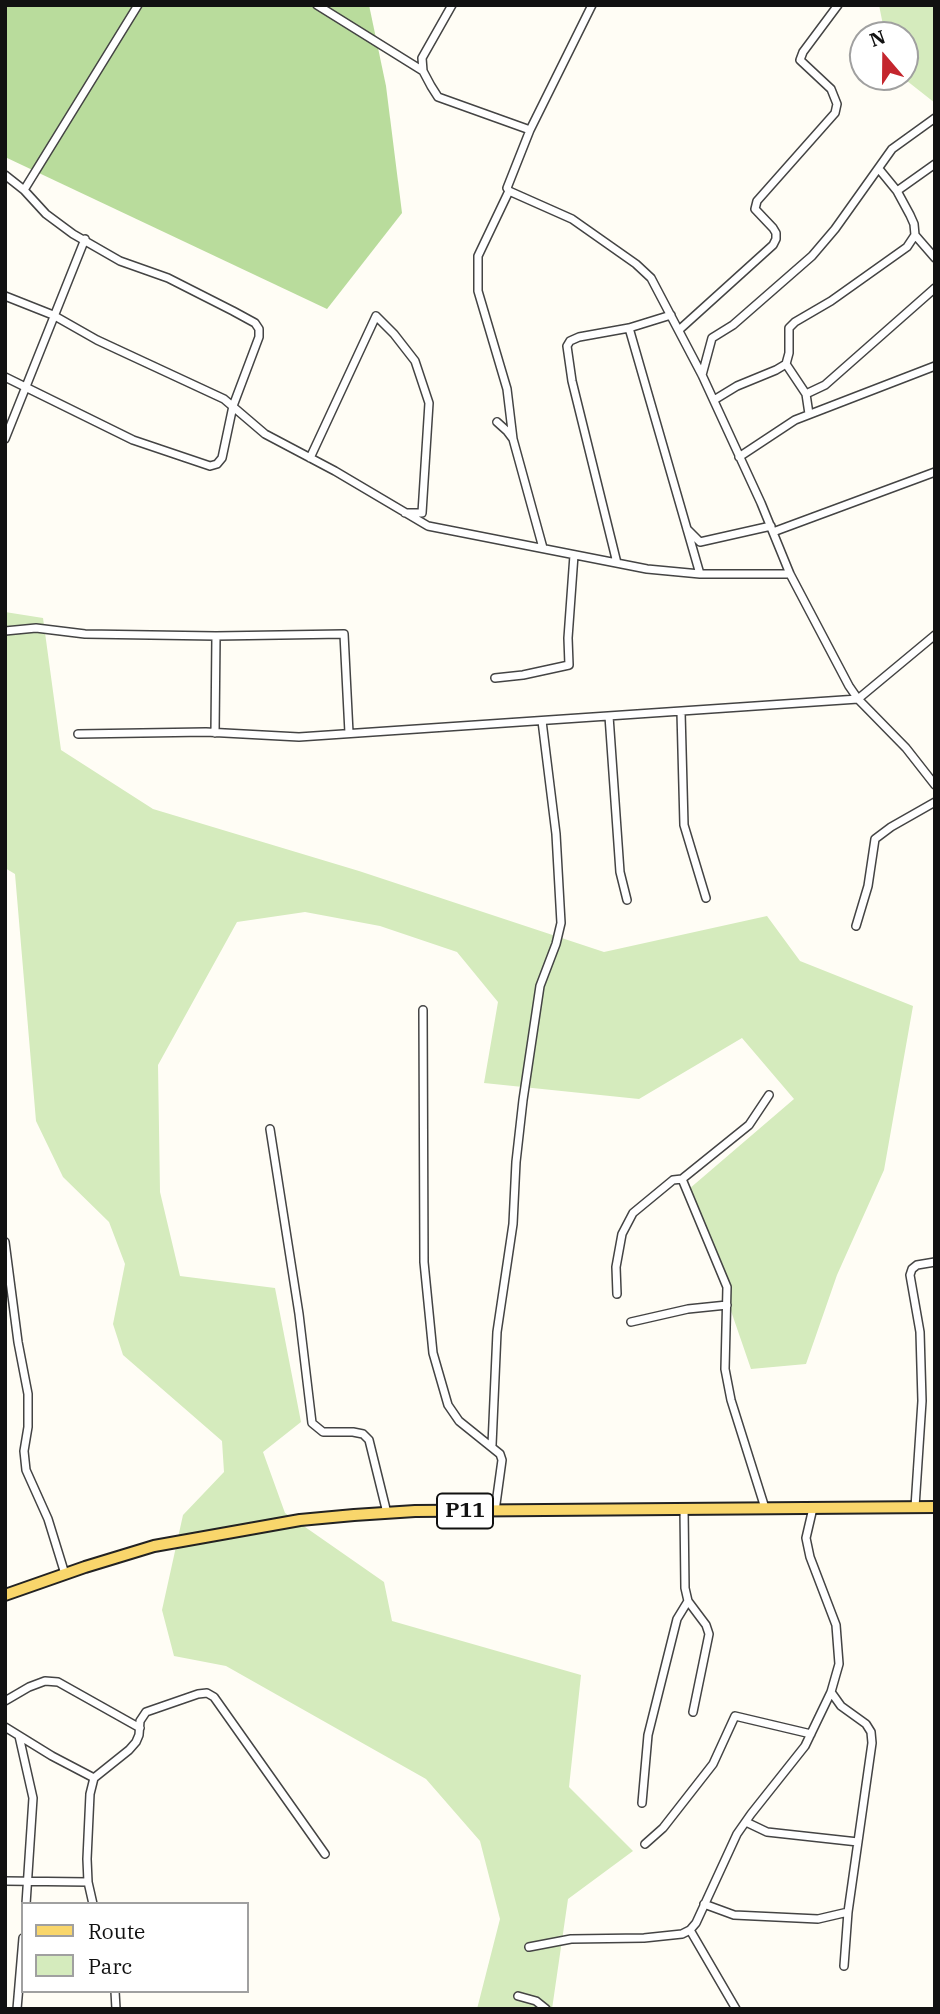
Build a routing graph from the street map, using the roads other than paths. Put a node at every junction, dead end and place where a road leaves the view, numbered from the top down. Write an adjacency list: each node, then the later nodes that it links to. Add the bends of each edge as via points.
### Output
1 (138, 5): 12 (street)
2 (452, 5): 6 (street, via 422,58)
3 (592, 5): 8 (street)
4 (838, 5): 23 (street, via 800,60 831,89 835,113 757,201 755,209 773,228 776,239)
5 (322, 7): 6 (street)
6 (423, 71): 8 (street, via 438,97)
7 (935, 118): 10 (street, via 892,149)
8 (530, 130): 13 (street, via 508,183)
9 (935, 164): 14 (street)
10 (879, 169): 14 (street); 26 (street, via 813,256 712,338)
11 (5, 175): 12 (street)
12 (24, 190): 16 (street, via 46,214)
13 (509, 191): 21 (street, via 572,219 636,264 651,278); 35 (street, via 478,256 478,291 507,389)
14 (897, 191): 15 (street)
15 (915, 235): 17 (street); 24 (street, via 907,247 795,321 789,328)
16 (85, 239): 20 (street); 31 (street, via 120,261 168,278 255,323 259,337)
17 (935, 258)
18 (935, 288): 29 (street, via 825,386)
19 (5, 296): 20 (street)
20 (53, 315): 28 (street); 31 (street)
21 (671, 315): 22 (street); 23 (street)
22 (629, 328): 40 (street); 44 (street, via 579,337 567,346)
23 (679, 330): 26 (street)
24 (786, 364): 29 (street); 30 (street)
25 (935, 366): 32 (street)
26 (702, 375): 30 (street)
27 (5, 377): 28 (street)
28 (27, 386): 31 (street, via 122,435 210,466 222,458); 34 (street)
29 (806, 394): 32 (street)
30 (714, 400): 36 (street)
31 (233, 406): 37 (street, via 265,434)
32 (809, 415): 36 (street)
33 (497, 422): 35 (street)
34 (5, 439)
35 (513, 439): 42 (street)
36 (739, 457): 41 (street)
37 (310, 458): 39 (street); 39 (street, via 376,316 415,361 429,403 422,513)
38 (935, 472): 41 (street)
39 (405, 513): 42 (street, via 429,526)
40 (687, 529): 41 (street, via 700,542); 46 (street)
41 (772, 529): 45 (street)
42 (543, 548): 43 (street)
43 (575, 555): 44 (street); 50 (street, via 569,665)
44 (617, 563): 46 (street)
45 (790, 573): 46 (street); 51 (street)
46 (700, 574)
47 (5, 631): 49 (street, via 36,628 85,634)
48 (935, 635): 51 (street)
49 (216, 636): 55 (street); 56 (street, via 344,634)
50 (495, 678)
51 (858, 699): 52 (street); 58 (street)
52 (681, 712): 53 (street); 60 (street, via 684,825)
53 (609, 716): 54 (street); 61 (street, via 620,872)
54 (542, 721): 56 (street); 72 (street, via 561,923 540,986 523,1100 513,1224 497,1332)
55 (215, 733): 56 (street, via 299,737); 57 (street)
56 (349, 733)
57 (78, 734)
58 (935, 785)
59 (935, 802): 62 (street, via 875,839)
60 (706, 898)
61 (627, 900)
62 (856, 926)
63 (423, 1010): 72 (street, via 424,1262 433,1353 448,1405 459,1421)
64 (769, 1095): 66 (street, via 749,1125)
65 (270, 1129): 79 (street, via 313,1423 323,1432 353,1432 369,1440)
66 (682, 1179): 69 (street, via 673,1180 633,1213 622,1234); 70 (street, via 727,1287)
67 (5, 1242): 80 (street, via 27,1394 26,1470)
68 (935, 1262): 73 (street, via 917,1265 910,1275 920,1332 922,1401)
69 (617, 1294)
70 (727, 1305): 71 (street); 75 (street, via 725,1369)
71 (631, 1322)
72 (492, 1445): 78 (street, via 502,1461)
73 (915, 1507): 74 (main road, P11); 76 (main road, P11)
74 (935, 1507)
75 (765, 1508): 76 (main road, P11); 77 (main road, P11)
76 (813, 1508): 83 (street, via 806,1538 839,1646)
77 (684, 1509): 78 (main road, P11); 82 (street)
78 (495, 1511): 79 (main road, P11)
79 (387, 1513): 80 (main road, P11, via 300,1520 215,1534 154,1546)
80 (65, 1574): 81 (main road, P11)
81 (5, 1595)
82 (688, 1601): 85 (street, via 709,1634); 91 (street, via 677,1619 648,1735)
83 (831, 1692): 88 (street); 93 (street, via 871,1732)
84 (5, 1701): 87 (street, via 44,1681 58,1682)
85 (693, 1712)
86 (5, 1727): 89 (street)
87 (140, 1728): 90 (street, via 129,1750); 95 (street, via 146,1712 198,1694 214,1697)
88 (811, 1734): 92 (street); 94 (street, via 735,1716 713,1764 693,1793)
89 (19, 1736): 90 (street); 97 (street, via 33,1798)
90 (94, 1777): 98 (street)
91 (642, 1802)
92 (746, 1822): 93 (street, via 767,1832); 101 (street)
93 (858, 1842): 102 (street)
94 (645, 1844)
95 (325, 1854)
96 (5, 1881): 97 (street)
97 (27, 1881): 98 (street); 99 (street)
98 (88, 1882): 100 (street)
99 (26, 1902)
100 (93, 1902)
101 (704, 1904): 102 (street, via 734,1915 818,1919); 103 (street)
102 (848, 1912): 106 (street)
103 (690, 1930): 104 (street, via 644,1938 571,1939); 108 (street)
104 (529, 1947)
105 (21, 1962): 109 (street)
106 (844, 1966)
107 (518, 1996): 110 (street)
108 (734, 2006): 111 (street)
109 (17, 2009)
110 (546, 2009)
111 (726, 2009)

